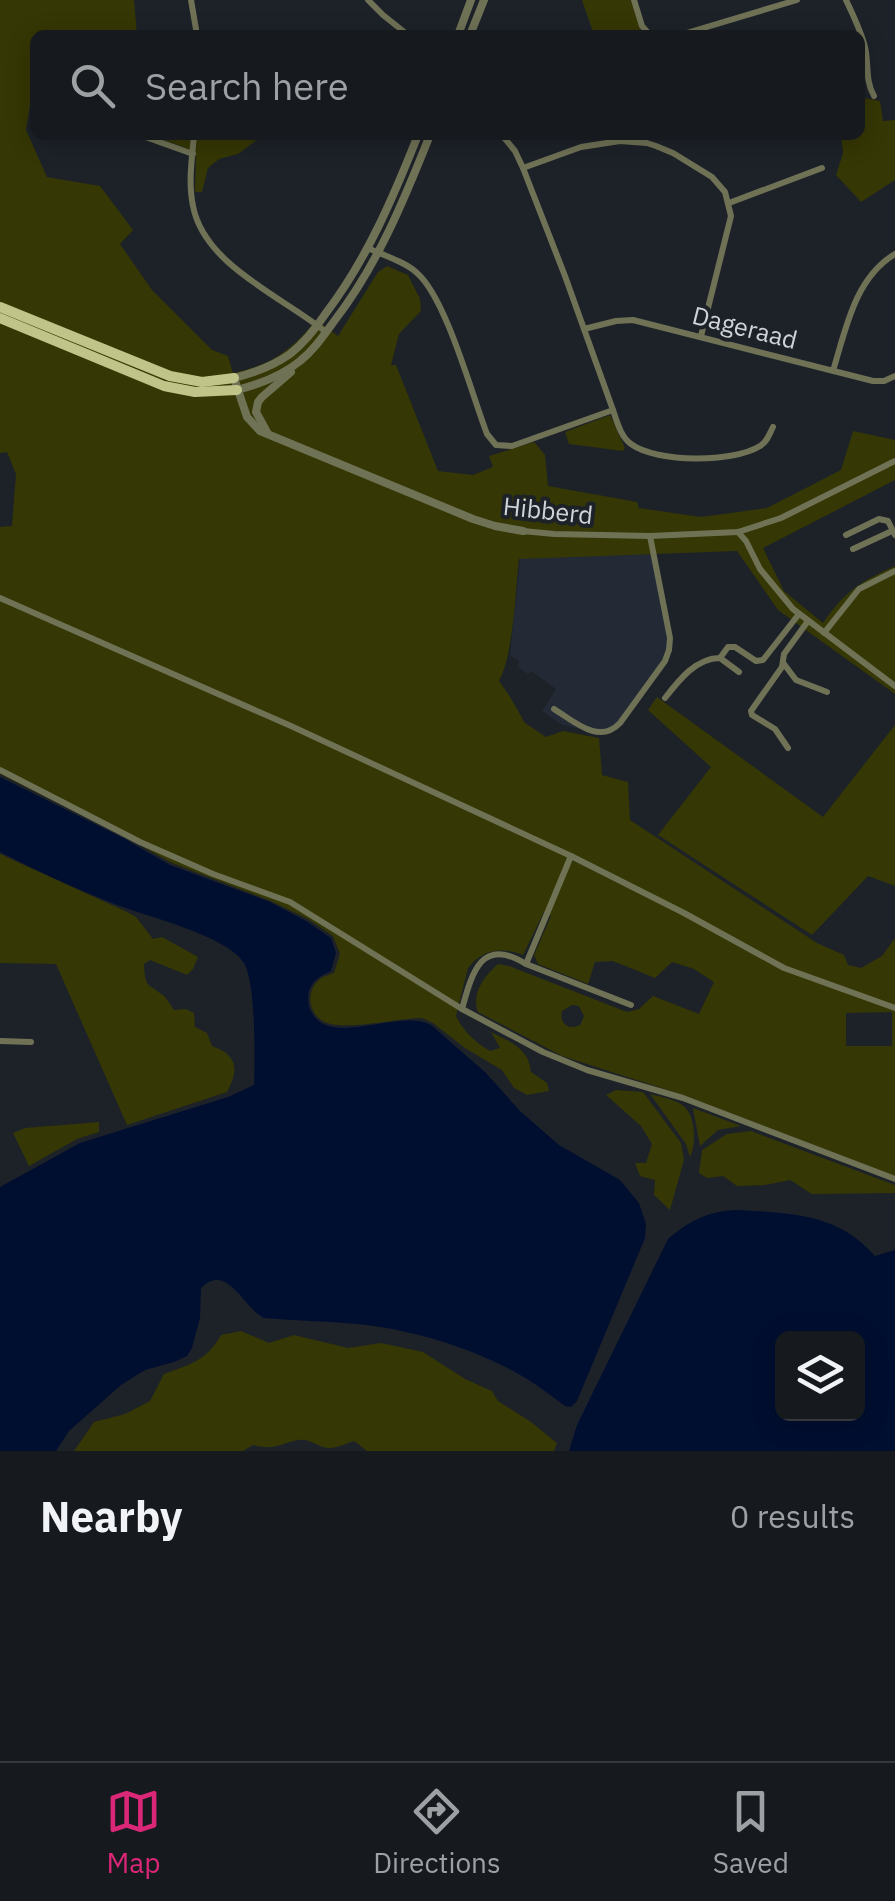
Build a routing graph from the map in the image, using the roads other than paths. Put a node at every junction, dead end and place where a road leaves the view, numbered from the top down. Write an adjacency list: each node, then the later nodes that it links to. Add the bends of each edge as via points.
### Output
1 (191, 0): 8 (street)
2 (368, 0): 9 (street)
3 (471, 0): 10 (street)
4 (484, 0): 11 (street)
5 (634, 0): 12 (street)
6 (797, 0): 13 (street)
7 (846, 0): 14 (street)
8 (195, 30)
9 (401, 30)
10 (460, 30)
11 (472, 30)
12 (646, 30)
13 (697, 30)
14 (859, 30)
15 (865, 50): 16 (street)
16 (874, 96)
17 (154, 140): 22 (street)
18 (194, 140): 22 (street)
19 (416, 140): 26 (street)
20 (428, 140): 27 (street)
21 (506, 140): 23 (street)
22 (193, 154): 31 (street, via 192,204 208,242)
23 (523, 168): 25 (street, via 590,144 647,143 712,177); 32 (street)
24 (822, 168): 25 (street)
25 (729, 203): 34 (street, via 730,225)
26 (368, 248): 27 (street); 31 (street)
27 (379, 253): 33 (street); 39 (street, via 413,270 434,294 496,445 512,446)
28 (895, 254): 36 (street, via 860,292)
29 (0, 306): 38 (main road, via 170,376)
30 (0, 318): 38 (main road, via 164,386 195,392)
31 (318, 325): 33 (street); 38 (street, via 280,360)
32 (584, 329): 34 (street, Dageraad, via 634,320); 39 (street)
33 (326, 332): 35 (street)
34 (701, 336): 36 (street, Dageraad)
35 (300, 361): 38 (street, via 271,379); 41 (street, via 258,402)
36 (833, 370): 37 (street, Dageraad, via 881,382)
37 (895, 376)
38 (236, 384): 41 (street, via 249,421)
39 (613, 410): 40 (street, via 632,445 690,459 752,450)
40 (773, 428)
41 (268, 434): 43 (street, Hibberd, via 473,519)
42 (895, 460): 44 (street, Hibberd, via 766,525)
43 (523, 531): 47 (street, Hibberd)
44 (738, 532): 47 (street, Hibberd); 51 (street)
45 (894, 533): 46 (street, via 880,520); 48 (street)
46 (846, 535)
47 (650, 536): 60 (street, via 670,638 665,661 612,731 590,731)
48 (853, 549)
49 (895, 571): 53 (street, via 859,589)
50 (0, 598): 63 (street)
51 (798, 614): 52 (street); 54 (street, via 764,660 732,646)
52 (808, 621): 53 (street); 55 (street)
53 (824, 633): 57 (street)
54 (720, 658): 56 (street); 59 (street, via 686,672)
55 (784, 663): 58 (street, via 796,680); 61 (street, via 750,711)
56 (740, 672)
57 (895, 686)
58 (827, 692)
59 (665, 698)
60 (554, 710)
61 (788, 748)
62 (0, 770): 67 (street, via 140,842 290,902)
63 (571, 856): 64 (street); 66 (street, via 784,968)
64 (526, 964): 65 (street); 67 (street, via 504,954 482,960)
65 (631, 1005)
66 (895, 1008)
67 (462, 1009): 70 (street, via 562,1060)
68 (0, 1042): 69 (street)
69 (31, 1042)
70 (895, 1178)

